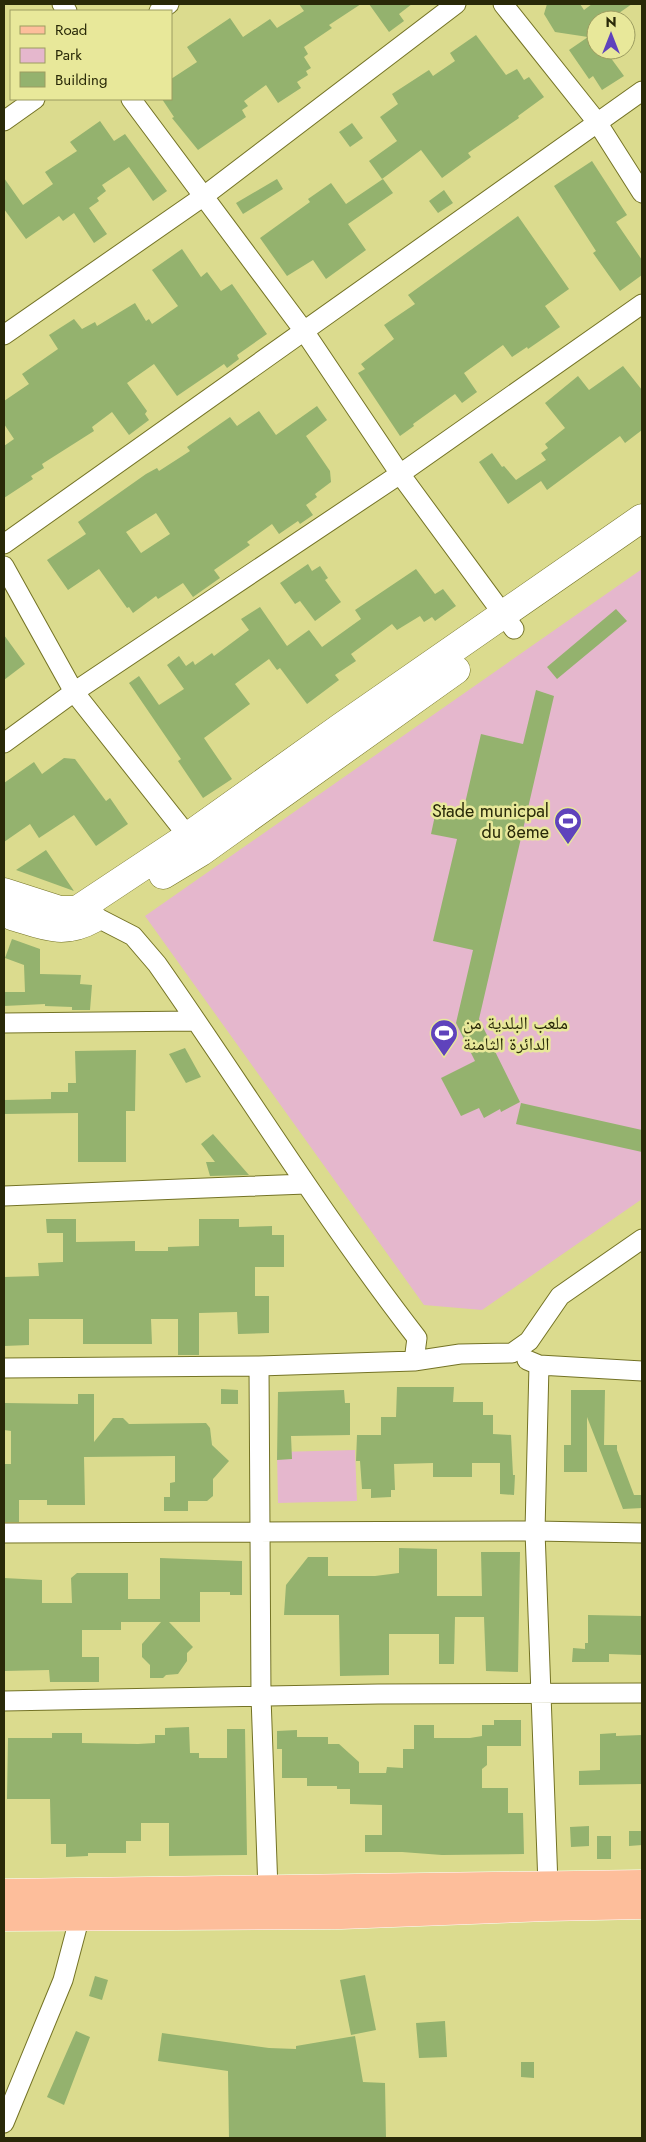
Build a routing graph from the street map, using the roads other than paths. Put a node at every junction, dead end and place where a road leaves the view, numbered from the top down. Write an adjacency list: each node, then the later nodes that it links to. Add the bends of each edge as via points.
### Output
1 (456, 4): 9 (street)
2 (503, 4): 7 (street)
3 (642, 90): 7 (street)
4 (34, 100): 6 (street)
5 (132, 100): 9 (street)
6 (4, 121)
7 (597, 122): 8 (street); 11 (street)
8 (642, 192)
9 (204, 196): 11 (street); 12 (street)
10 (642, 304): 13 (street)
11 (304, 331): 13 (street); 16 (street)
12 (4, 335)
13 (400, 474): 18 (street); 19 (street)
14 (642, 518): 18 (street)
15 (642, 540): 18 (street)
16 (4, 544)
17 (4, 566): 19 (street)
18 (508, 622): 21 (street, via 341,727)
19 (74, 692): 20 (street); 21 (street)
20 (4, 743)
21 (194, 844): 22 (street, via 77,910 60,910); 24 (street)
22 (4, 892)
23 (4, 913): 24 (street, via 56,929 81,926)
24 (96, 917): 25 (street, via 133,936)
25 (196, 1021): 26 (street); 27 (street)
26 (4, 1023)
27 (306, 1184): 28 (street); 31 (street, via 417,1338)
28 (4, 1196)
29 (642, 1239): 30 (street, via 560,1296 529,1341)
30 (512, 1354): 31 (street, via 460,1354); 32 (street)
31 (414, 1362): 33 (street)
32 (539, 1365): 35 (street); 37 (street)
33 (259, 1366): 34 (street); 36 (street)
34 (4, 1368)
35 (642, 1370)
36 (259, 1530): 37 (street); 38 (street); 42 (street)
37 (535, 1530): 39 (street); 40 (street)
38 (4, 1532)
39 (642, 1533)
40 (541, 1693): 41 (street); 42 (street); 45 (street)
41 (642, 1693)
42 (260, 1697): 43 (street); 46 (street)
43 (4, 1701)
44 (642, 1884): 45 (main road)
45 (548, 1885): 46 (main road)
46 (268, 1890): 47 (main road)
47 (4, 1892)
48 (642, 1906): 49 (main road, via 341,1914)
49 (80, 1916): 50 (main road); 51 (street, via 63,1980)
50 (4, 1917)
51 (4, 2123)

